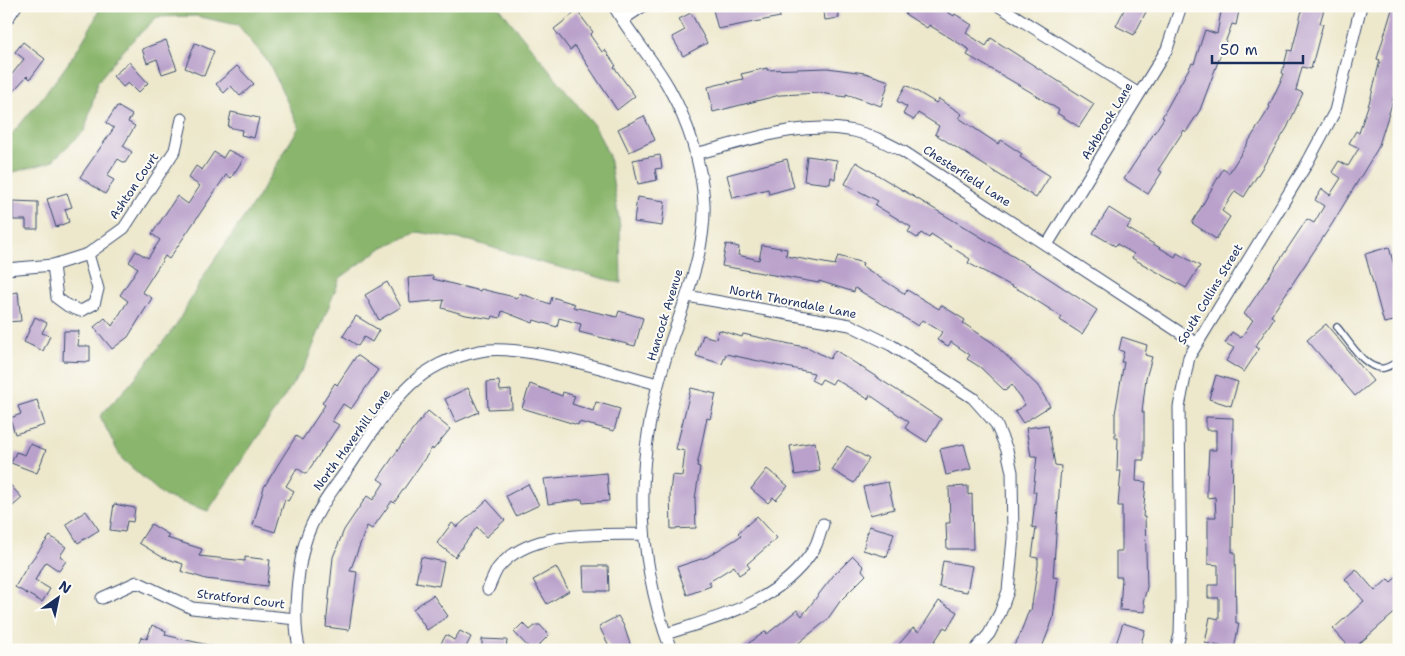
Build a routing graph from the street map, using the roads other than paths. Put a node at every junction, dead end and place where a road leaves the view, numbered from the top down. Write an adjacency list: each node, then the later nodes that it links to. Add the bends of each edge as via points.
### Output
1 (16, 6): 8 (street)
2 (614, 6): 7 (street, Hancock Avenue)
3 (643, 6): 7 (street)
4 (999, 6): 9 (street)
5 (1181, 6): 9 (street, Ashbrook Lane, via 1167,49)
6 (1361, 6): 18 (street, South Collins Street, via 1335,111 1306,165)
7 (622, 20): 11 (street, Hancock Avenue, via 669,87 684,118)
8 (6, 21)
9 (1139, 94): 12 (street, Ashbrook Lane)
10 (182, 119): 13 (street, Ashton Court, via 175,150 124,228)
11 (695, 154): 12 (street, Chesterfield Lane, via 796,129 855,131 904,152); 16 (street, Hancock Avenue, via 704,203 701,240)
12 (1047, 245): 18 (street, Chesterfield Lane)
13 (88, 254): 14 (street, Ashton Court); 14 (street, via 98,289 94,304 81,311 57,298)
14 (53, 265): 15 (street, Ashton Court)
15 (6, 269)
16 (687, 296): 20 (street, Hancock Avenue); 29 (street, North Thorndale Lane, via 850,325 891,345 973,398 996,424 1007,450 1013,498 1013,538 1008,591 992,627)
17 (1337, 327): 19 (lane, via 1365,361 1374,366 1384,368)
18 (1196, 343): 30 (street, South Collins Street, via 1189,357 1179,407 1182,598)
19 (1399, 360)
20 (657, 384): 22 (street, Hancock Avenue, via 644,460); 25 (street, North Haverhill Lane, via 515,350 482,350 460,356 424,374 379,423 314,519 301,562)
21 (823, 524): 26 (street, via 813,551 785,584 744,609)
22 (643, 534): 23 (street, via 553,538 517,552 498,569); 26 (street, Hancock Avenue, via 651,589)
23 (488, 589)
24 (102, 598): 25 (street, Stratford Court, via 137,582 192,608)
25 (296, 619): 27 (street, North Haverhill Lane)
26 (666, 634): 28 (street, Hancock Avenue)
27 (300, 650)
28 (671, 650)
29 (975, 650)
30 (1176, 650)

